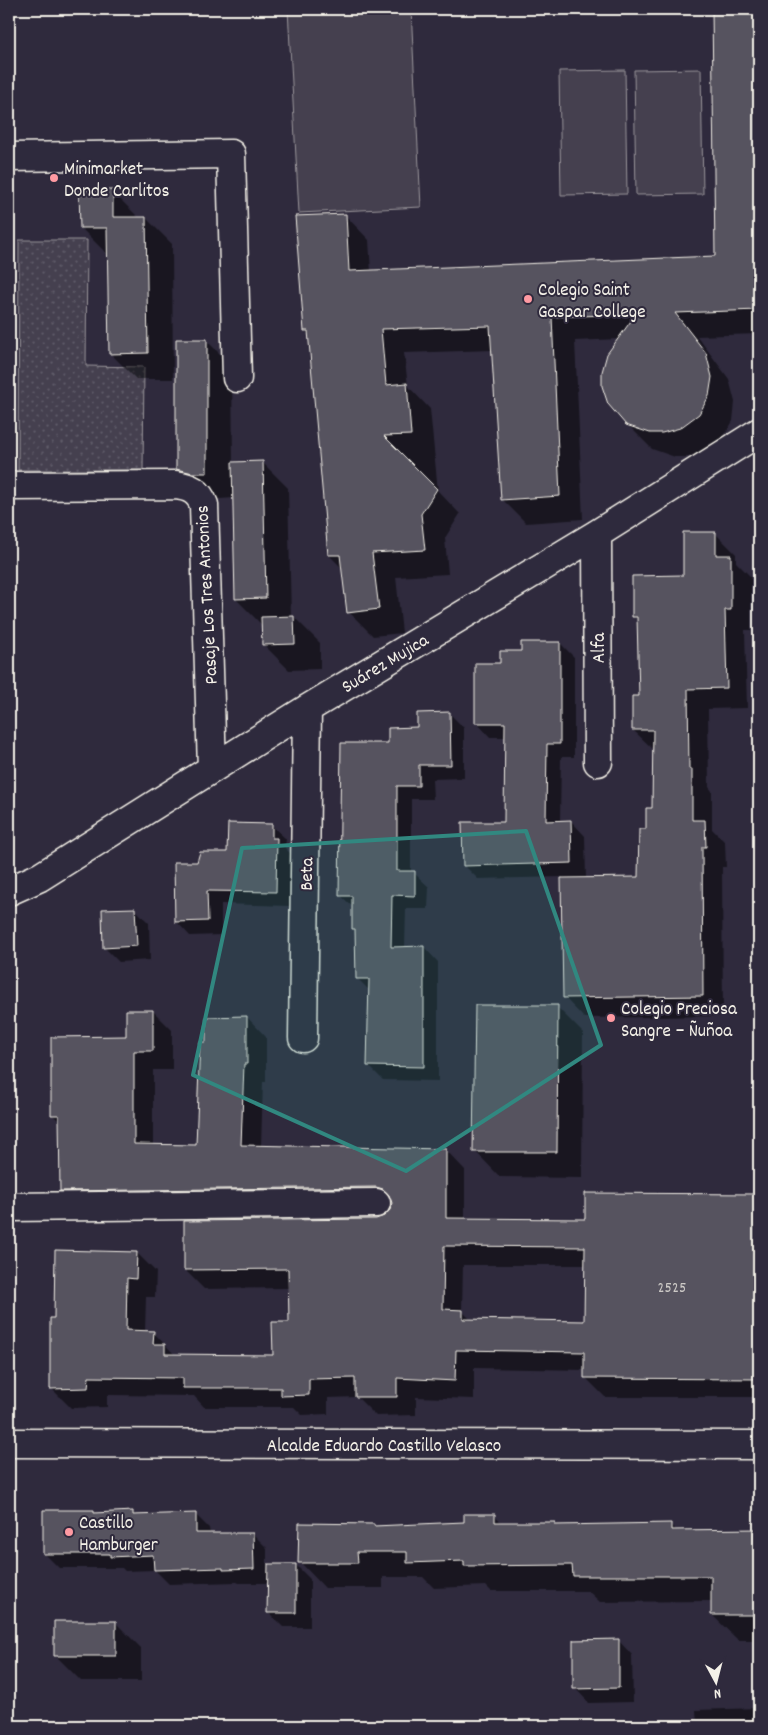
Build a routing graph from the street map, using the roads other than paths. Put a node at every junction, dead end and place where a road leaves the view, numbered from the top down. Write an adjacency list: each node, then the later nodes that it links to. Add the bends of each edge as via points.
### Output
1 (9, 157): 2 (street, via 230,154)
2 (237, 378)
3 (759, 432): 5 (street, Suárez Mujica)
4 (9, 486): 8 (street, Pasaje Los Tres Antonios, via 176,486 191,487 201,497 204,505)
5 (597, 534): 6 (street, Suárez Mujica); 7 (street, Alfa)
6 (307, 709): 8 (street, Suárez Mujica); 10 (street, Beta)
7 (598, 762)
8 (212, 769): 9 (street, Suárez Mujica, via 40,877)
9 (9, 891)
10 (303, 1038)
11 (376, 1202): 12 (street)
12 (9, 1207)
13 (9, 1443): 14 (street, Alcalde Eduardo Castillo Velasco)
14 (759, 1445)

